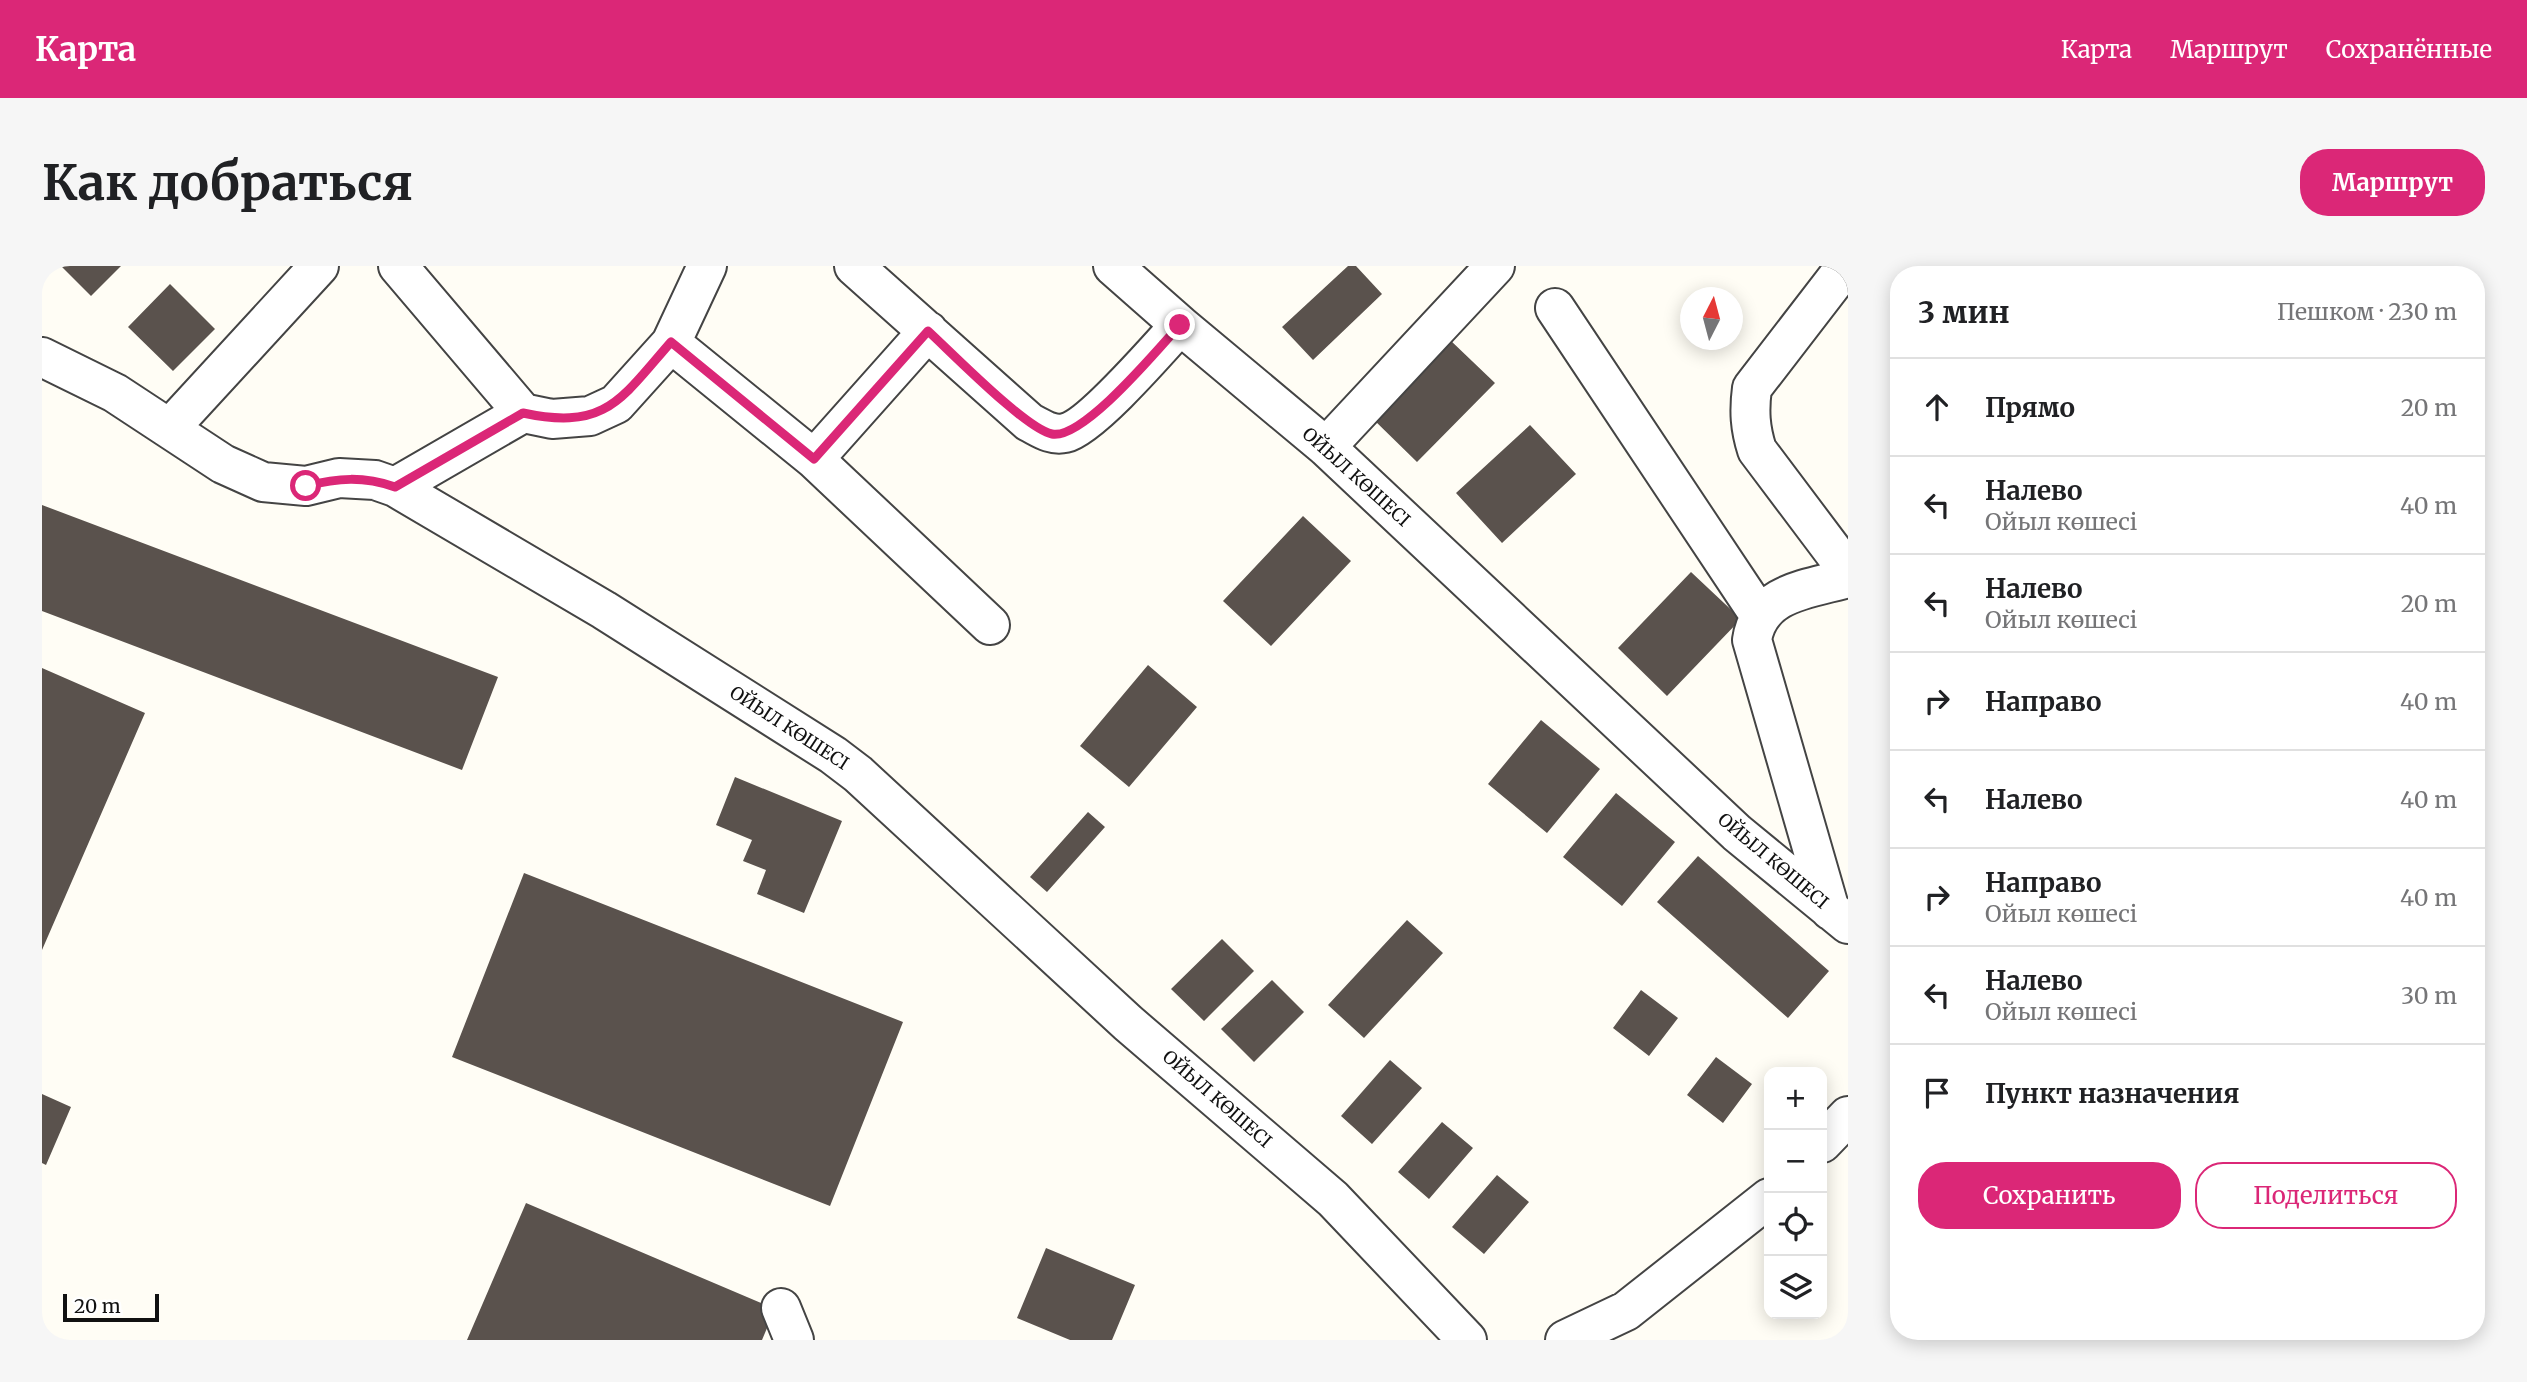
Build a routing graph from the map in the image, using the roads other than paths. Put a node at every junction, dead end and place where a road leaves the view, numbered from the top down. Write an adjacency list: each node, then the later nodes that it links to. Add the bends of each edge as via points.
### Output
1 (319, 266): 14 (street)
2 (398, 266): 13 (street)
3 (707, 266): 11 (street)
4 (854, 266): 10 (street)
5 (1113, 266): 9 (street, ОЙЫЛ КӨШЕСІ)
6 (1495, 266): 15 (street)
7 (1846, 266): 18 (street, via 1752,388 1749,408 1757,450)
8 (1555, 308): 20 (street)
9 (1180, 325): 10 (street, via 1109,401 1067,433 1051,434 1029,422); 15 (street, ОЙЫЛ КӨШЕСІ)
10 (928, 331): 16 (street)
11 (671, 342): 13 (street, via 616,404 590,416 552,419); 16 (street)
12 (42, 357): 14 (street, ОЙЫЛ КӨШЕСІ, via 115,393)
13 (523, 413): 17 (street)
14 (170, 428): 17 (street, ОЙЫЛ КӨШЕСІ, via 223,464 263,482 306,486 339,478 375,480)
15 (1325, 447): 22 (street, ОЙЫЛ КӨШЕСІ, via 1737,833)
16 (814, 459): 21 (street)
17 (395, 487): 26 (street, ОЙЫЛ КӨШЕСІ, via 604,610 858,774 1128,1023 1333,1199)
18 (1848, 571)
19 (1848, 578): 20 (street, via 1782,596)
20 (1760, 616): 22 (street, via 1752,640)
21 (990, 625)
22 (1839, 917)
23 (1848, 1116): 24 (street)
24 (1827, 1138)
25 (1764, 1202): 27 (street, via 1626,1311)
26 (1467, 1340)
27 (1565, 1340)

